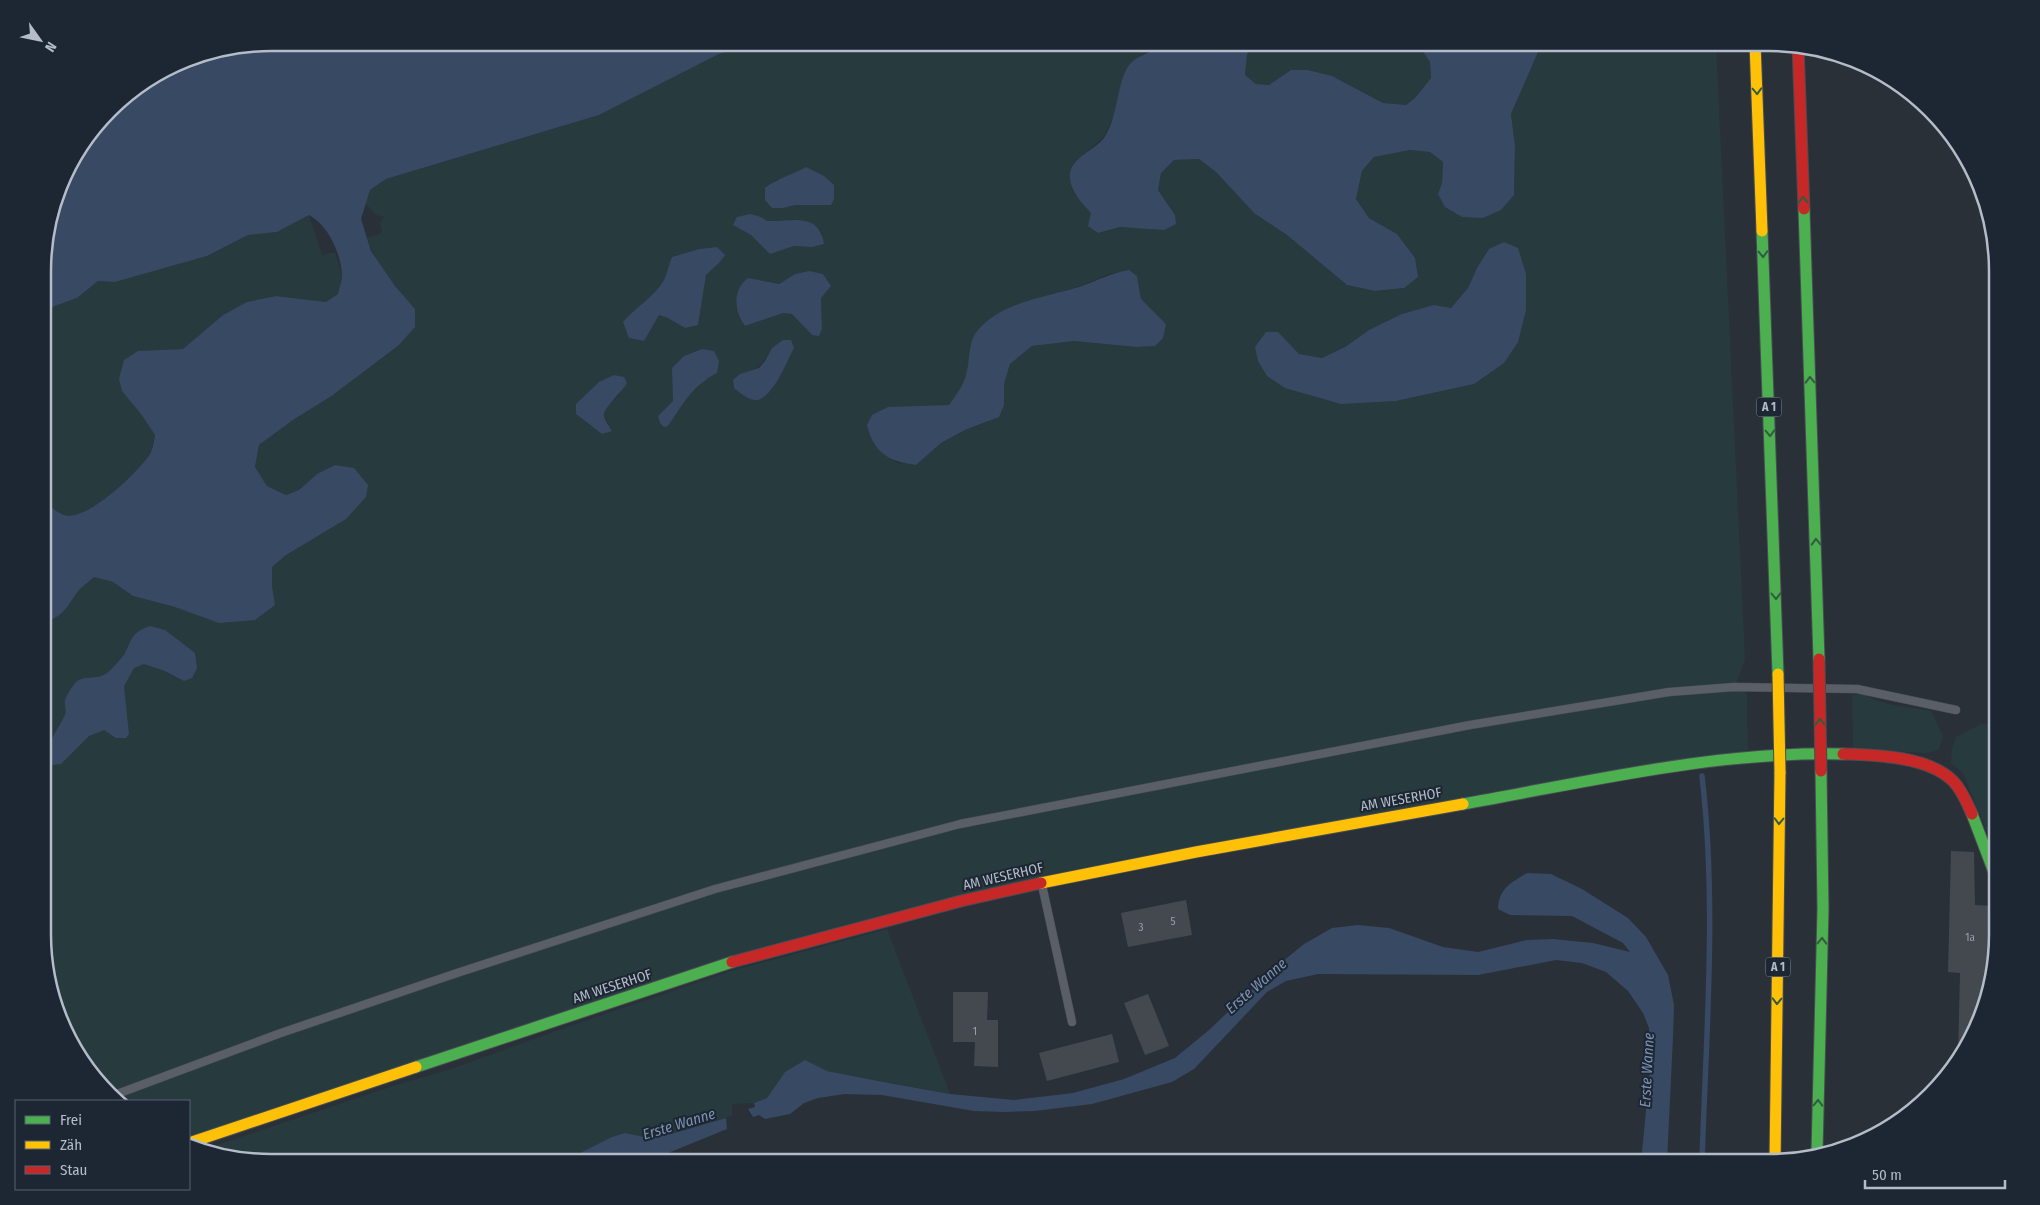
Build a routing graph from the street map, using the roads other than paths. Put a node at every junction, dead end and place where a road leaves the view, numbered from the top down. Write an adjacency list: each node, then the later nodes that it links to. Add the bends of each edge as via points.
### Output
1 (1755, 51): 10 (main road, A 1, one-way to 10, bridge, via 1780,772)
2 (1798, 53): 9 (main road, one-way to 2, bridge, via 1823,909 1821,771)
3 (1956, 710): 7 (lane, via 1857,689 1734,687 1670,692 1470,725 960,824 714,889 278,1034)
4 (1989, 859): 5 (main road, AM WESERHOF, via 1968,804 1952,780 1939,770 1918,762 1850,754 1744,757 1620,774)
5 (1042, 883): 6 (lane); 8 (main road, AM WESERHOF, via 736,961)
6 (1072, 1022)
7 (120, 1093)
8 (197, 1140)
9 (1817, 1148)
10 (1775, 1154)

